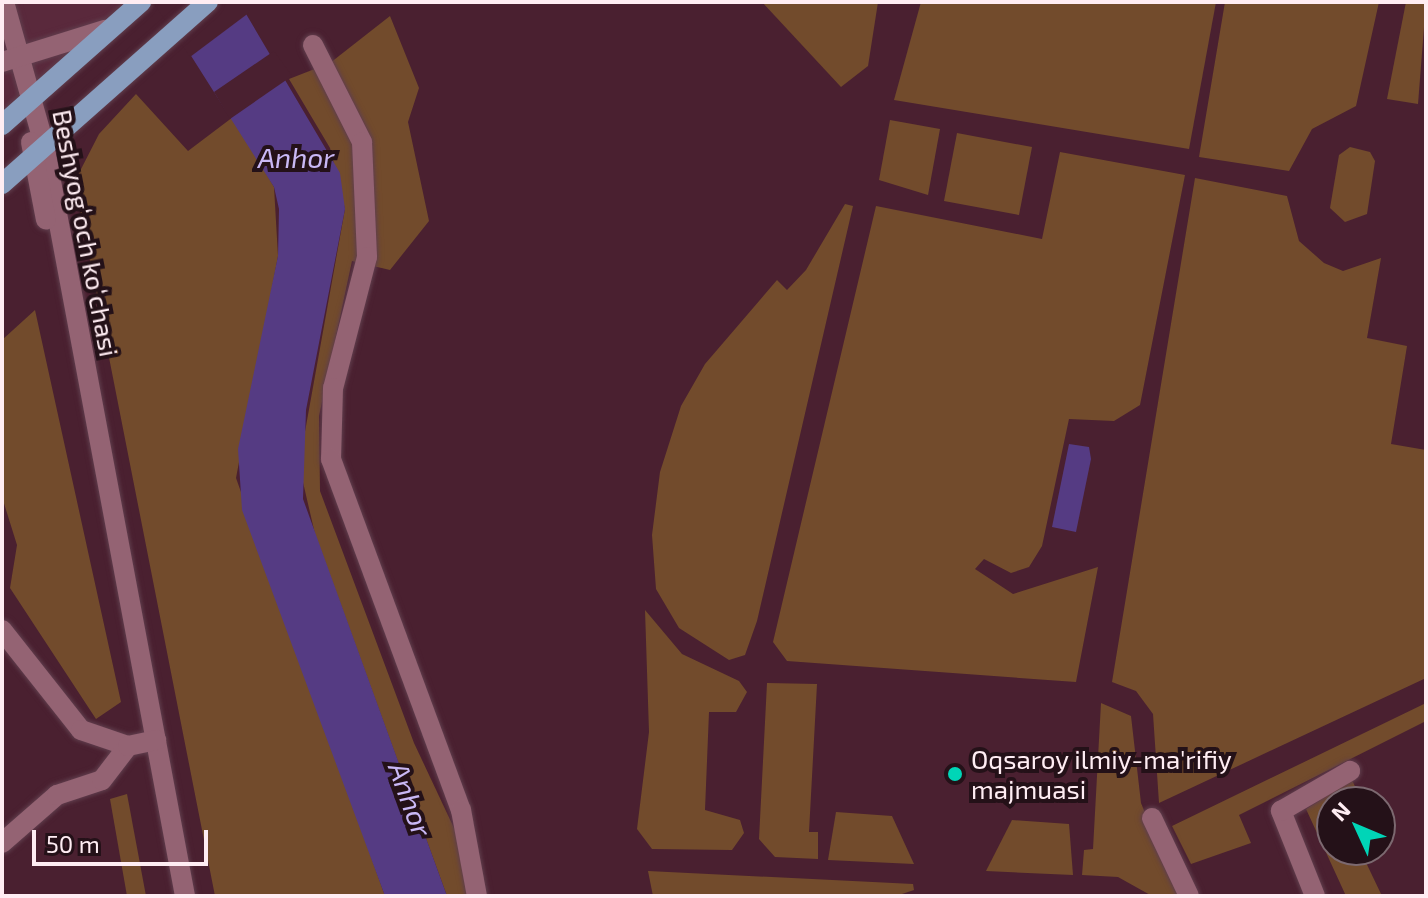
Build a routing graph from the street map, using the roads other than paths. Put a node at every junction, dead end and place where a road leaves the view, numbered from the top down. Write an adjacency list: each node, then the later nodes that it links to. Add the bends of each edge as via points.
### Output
1 (4, 2): 6 (street, Beshyogʻoch koʻchasi)
2 (141, 2): 4 (main road)
3 (208, 2): 10 (main road, via 130,63)
4 (105, 30): 6 (street); 8 (main road)
5 (313, 45): 19 (street, via 362,142 367,243 333,388 331,459 461,810)
6 (22, 56): 7 (street); 8 (street, Beshyogʻoch koʻchasi)
7 (2, 62)
8 (33, 96): 9 (main road); 10 (street, Beshyogʻoch koʻchasi)
9 (2, 125)
10 (37, 151): 11 (main road); 13 (street, Beshyogʻoch koʻchasi)
11 (2, 184)
12 (2, 630): 13 (street, via 81,730)
13 (144, 743): 16 (street, via 102,780 57,795); 17 (street, Beshyogʻoch koʻchasi); 18 (street, Beshyogʻoch koʻchasi)
14 (1350, 771): 21 (street, via 1281,811)
15 (1152, 818): 20 (street)
16 (2, 843)
17 (174, 896)
18 (185, 896)
19 (477, 896)
20 (1189, 896)
21 (1315, 896)

